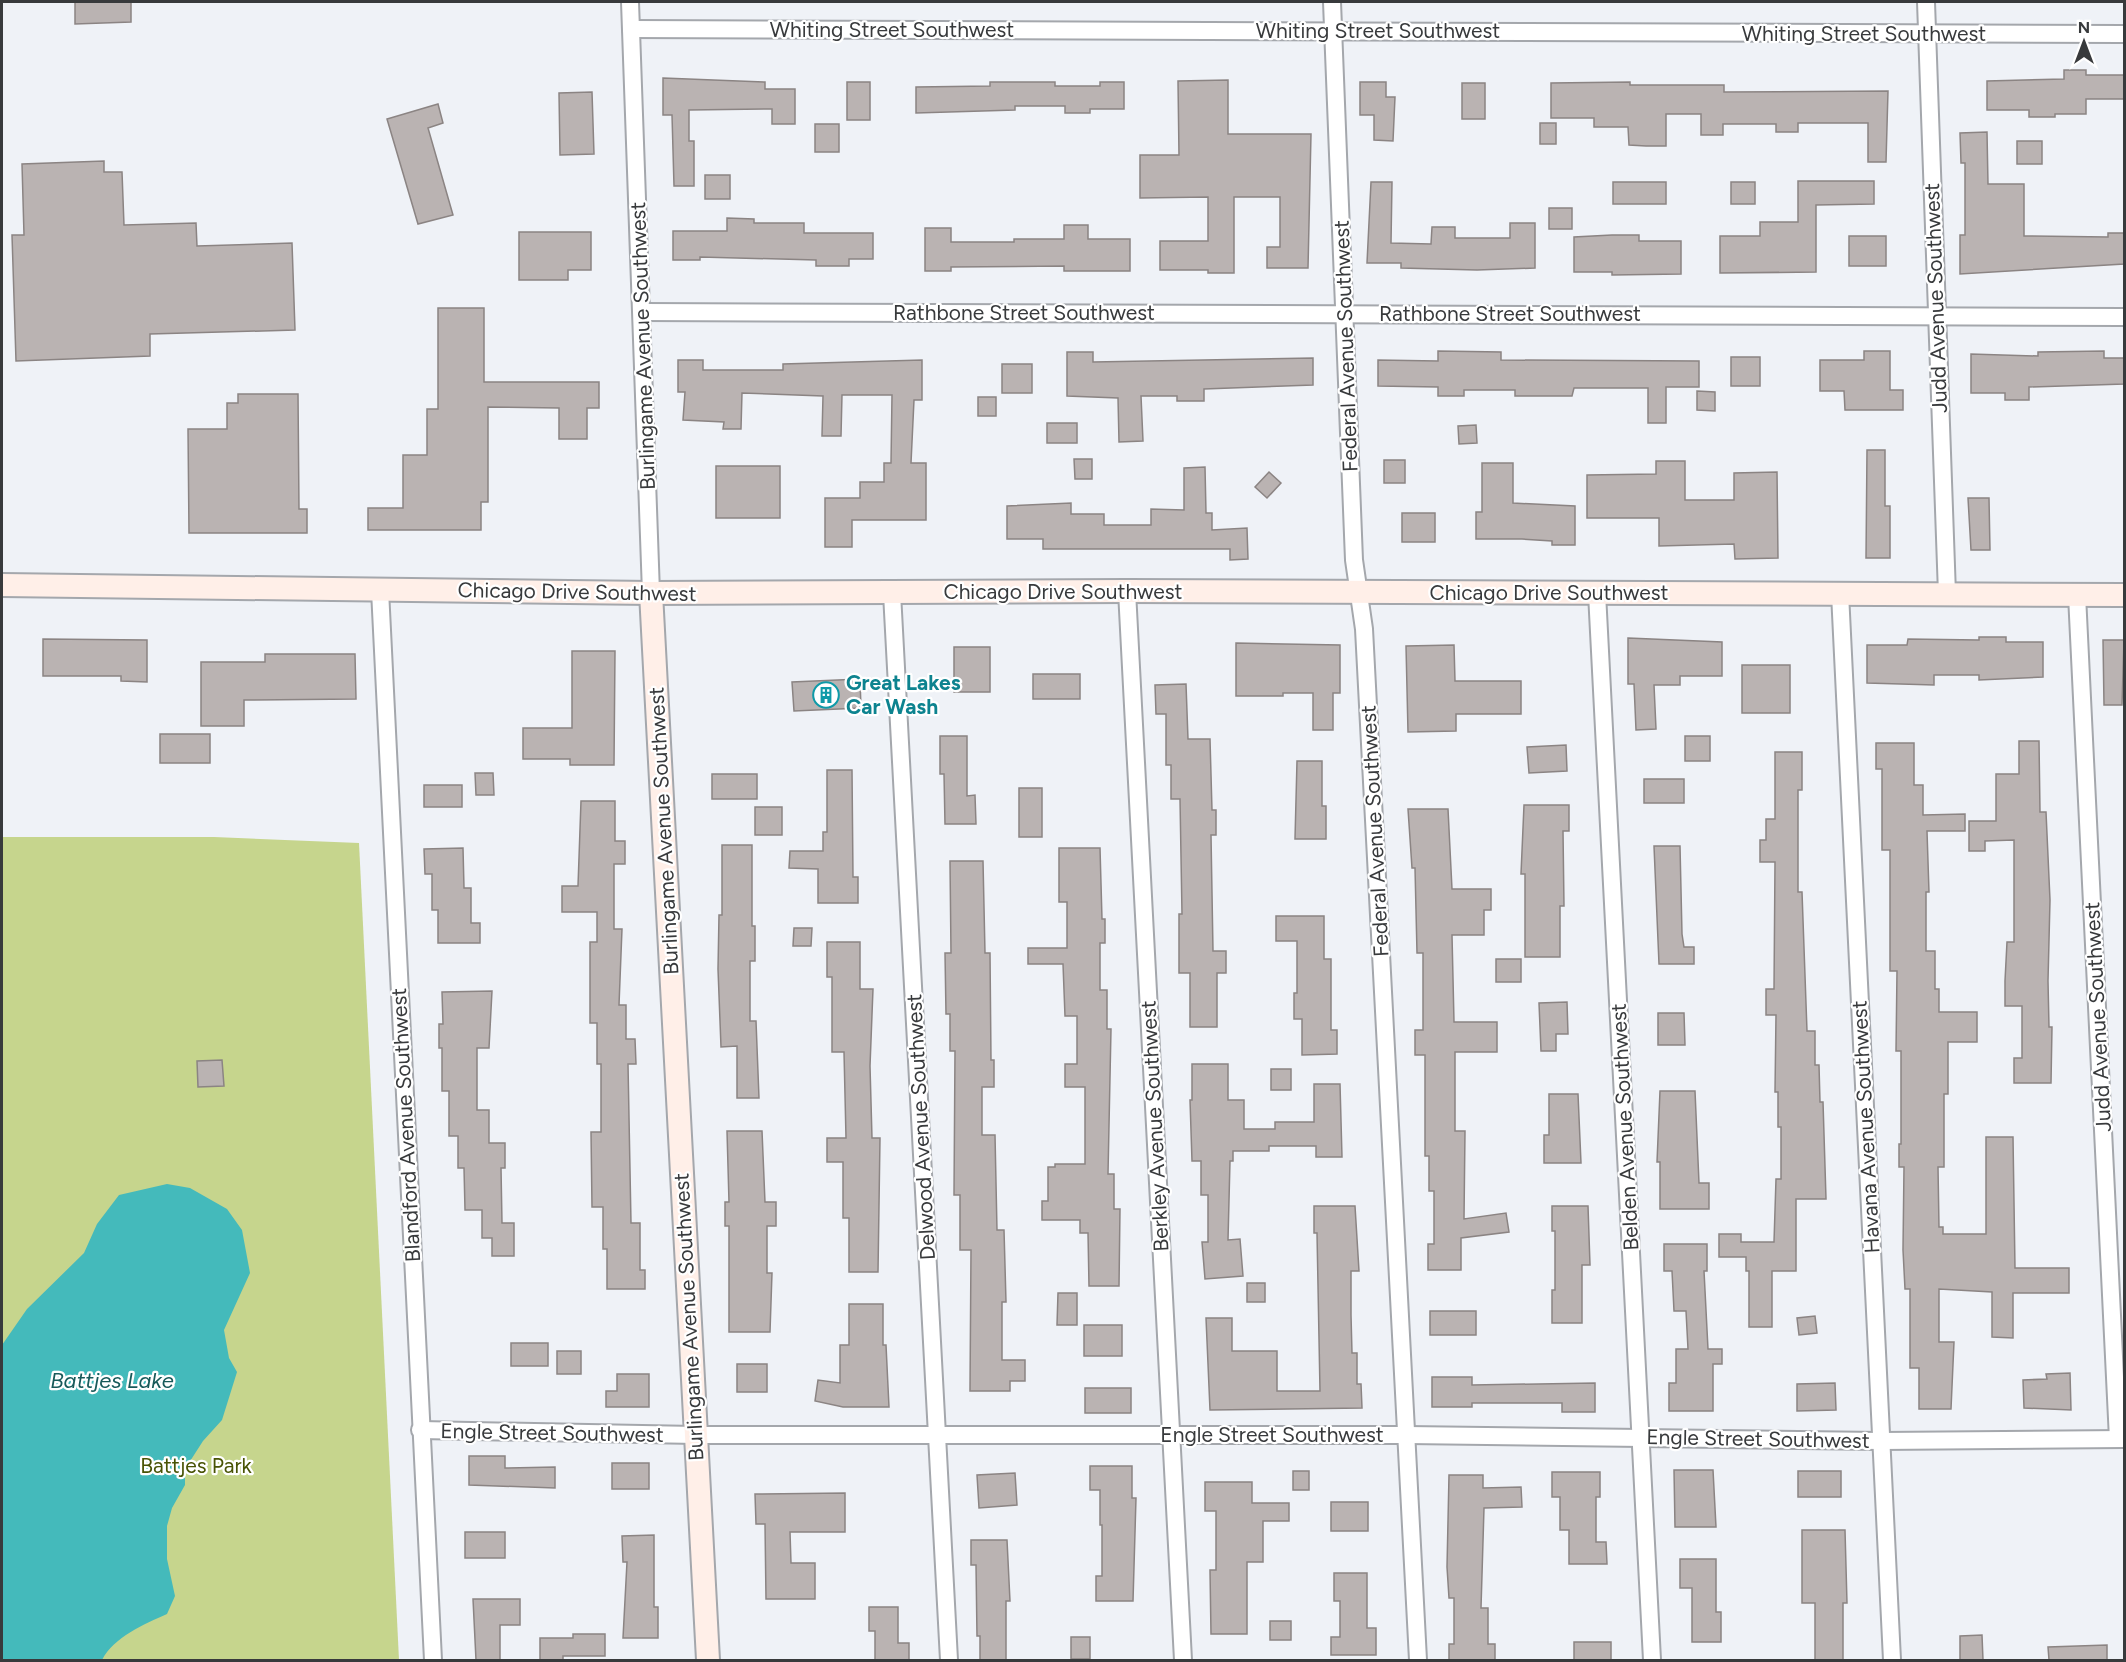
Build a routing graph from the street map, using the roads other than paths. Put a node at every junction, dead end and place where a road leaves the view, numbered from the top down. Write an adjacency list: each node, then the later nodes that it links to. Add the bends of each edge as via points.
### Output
1 (630, 2): 4 (street, Burlingame Avenue Southwest)
2 (1332, 2): 5 (street, Federal Avenue Southwest)
3 (1926, 2): 6 (street, Judd Avenue Southwest)
4 (631, 29): 5 (street, Whiting Street Southwest); 8 (street, Burlingame Avenue Southwest)
5 (1333, 30): 6 (street, Whiting Street Southwest); 9 (street, Federal Avenue Southwest)
6 (1927, 34): 7 (street, Whiting Street Southwest); 10 (street, Judd Avenue Southwest)
7 (2124, 34)
8 (643, 312): 9 (street, Rathbone Street Southwest); 16 (street, Burlingame Avenue Southwest)
9 (1346, 314): 10 (street, Rathbone Street Southwest); 15 (street, Federal Avenue Southwest, via 1354,560)
10 (1937, 316): 11 (street, Rathbone Street Southwest); 20 (street, Judd Avenue Southwest)
11 (2124, 317)
12 (2, 585): 13 (main road, Chicago Drive Southwest)
13 (381, 590): 16 (main road, Chicago Drive Southwest); 23 (street, Blandford Avenue Southwest)
14 (1127, 591): 15 (main road, Chicago Drive Southwest); 17 (main road, Chicago Drive Southwest); 26 (street, Berkley Avenue Southwest)
15 (1359, 592): 18 (main road, Chicago Drive Southwest); 27 (street, Federal Avenue Southwest, via 1365,638)
16 (651, 593): 17 (main road, Chicago Drive Southwest); 24 (main road, Burlingame Avenue Southwest)
17 (892, 593): 25 (street, Delwood Avenue Southwest)
18 (1597, 593): 19 (main road, Chicago Drive Southwest); 28 (street, Belden Avenue Southwest)
19 (1840, 593): 20 (main road, Chicago Drive Southwest); 30 (street, Havana Avenue Southwest)
20 (1947, 594): 21 (main road, Chicago Drive Southwest)
21 (2077, 595): 22 (main road, Chicago Drive Southwest); 29 (street, Judd Avenue Southwest)
22 (2124, 595)
23 (420, 1430): 24 (street, Engle Street Southwest); 31 (street, Blandford Avenue Southwest)
24 (696, 1435): 25 (street, Engle Street Southwest); 32 (main road, Burlingame Avenue Southwest)
25 (938, 1435): 26 (street, Engle Street Southwest); 33 (street, Delwood Avenue Southwest)
26 (1172, 1435): 27 (street, Engle Street Southwest); 34 (street, Berkley Avenue Southwest)
27 (1407, 1435): 28 (street, Engle Street Southwest); 35 (street, Federal Avenue Southwest)
28 (1641, 1437): 30 (street, Engle Street Southwest); 36 (street, Belden Avenue Southwest)
29 (2121, 1439): 30 (street, Engle Street Southwest)
30 (1881, 1441): 37 (street, Havana Avenue Southwest)
31 (433, 1660)
32 (708, 1660)
33 (949, 1660)
34 (1183, 1660)
35 (1418, 1660)
36 (1652, 1660)
37 (1892, 1660)

